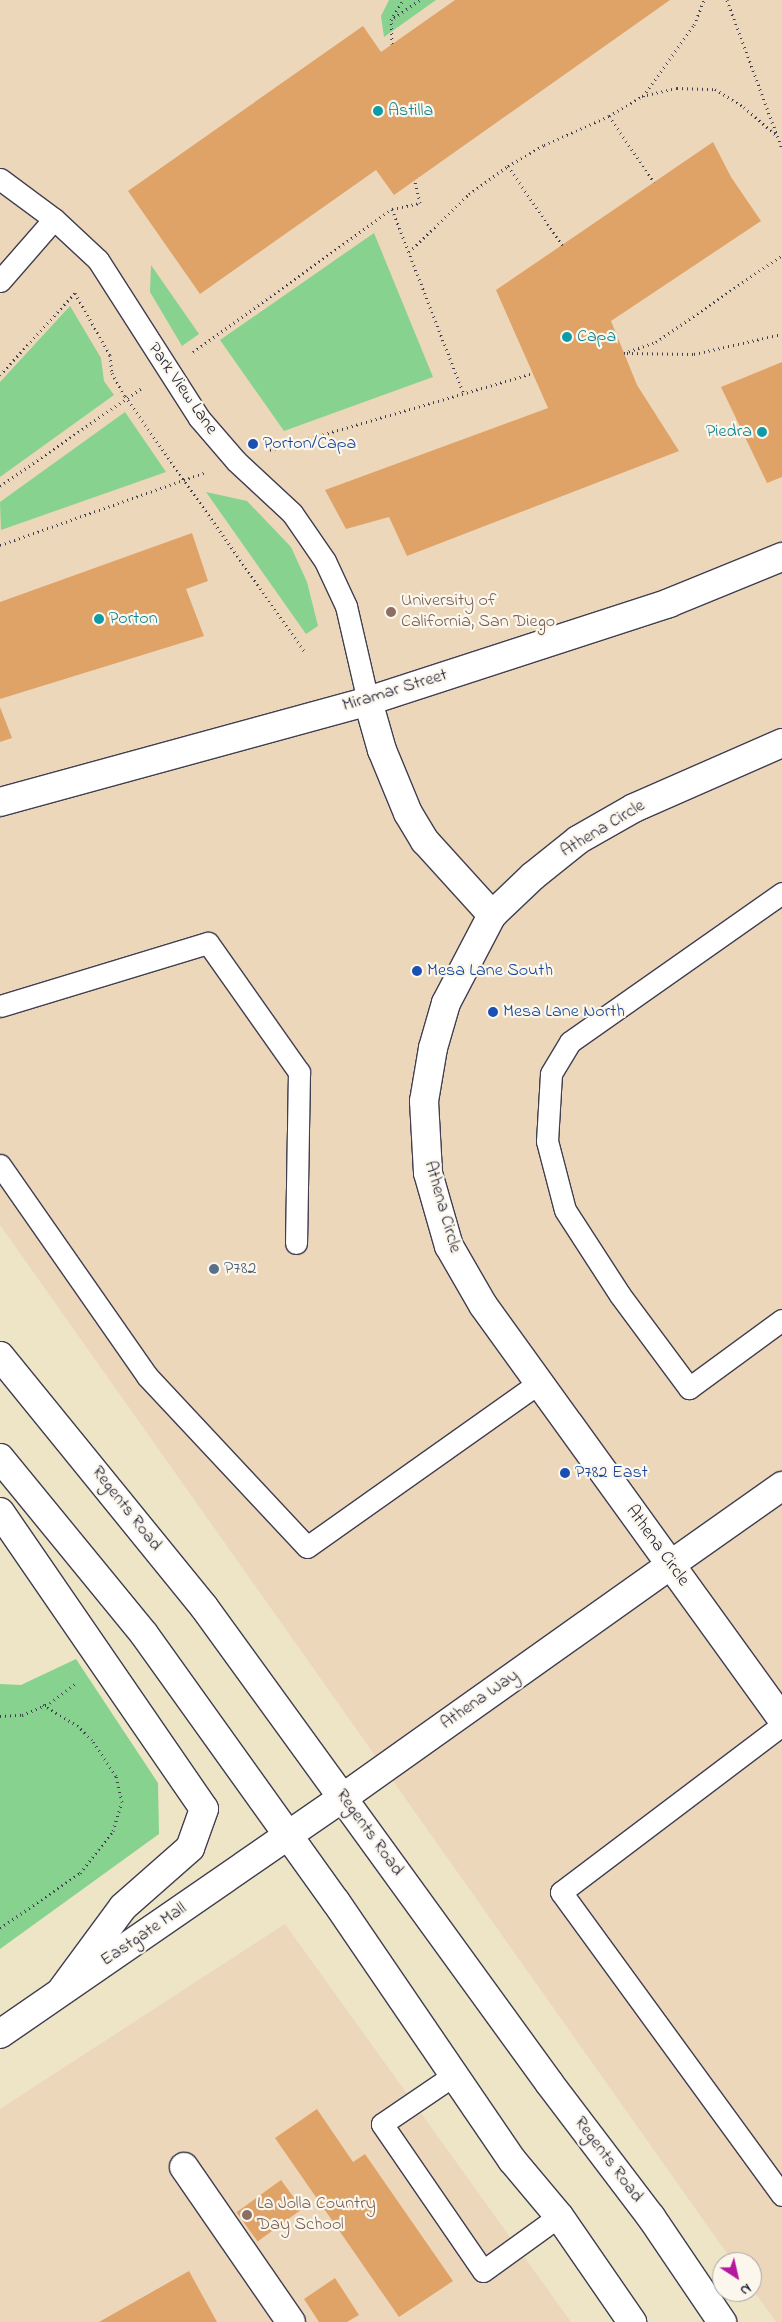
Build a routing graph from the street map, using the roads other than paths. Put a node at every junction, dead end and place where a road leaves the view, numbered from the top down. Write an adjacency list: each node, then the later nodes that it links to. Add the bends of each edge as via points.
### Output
1 (0, 179): 2 (lane, Park View Lane)
2 (54, 219): 3 (lane); 5 (lane, Park View Lane, via 98,260 199,418 236,461 292,513 326,561 351,622)
3 (0, 281)
4 (782, 558): 5 (main road, Miramar Street, via 669,603)
5 (368, 700): 7 (main road, Miramar Street); 9 (main road, via 382,750 408,813 425,841)
6 (782, 743): 9 (main road, Athena Circle, via 634,808 578,840)
7 (0, 802)
8 (782, 892): 13 (lane, via 570,1042 551,1074 547,1141 566,1210 620,1295 689,1388)
9 (492, 915): 15 (main road, Athena Circle, via 446,1003 433,1048 424,1101 424,1140 428,1173 450,1246 483,1305)
10 (0, 1006): 12 (lane, via 208,943 299,1072)
11 (0, 1164): 15 (lane, via 147,1376 307,1547)
12 (296, 1243)
13 (782, 1320)
14 (0, 1356): 22 (main road, Regents Road, via 204,1607)
15 (539, 1383): 19 (main road, Athena Circle)
16 (0, 1458): 23 (main road, via 144,1634)
17 (782, 1486): 19 (main road, Athena Way)
18 (0, 1512): 24 (main road, via 204,1810 190,1848 123,1907)
19 (670, 1565): 20 (main road, Athena Circle); 22 (main road, Athena Way)
20 (782, 1719)
21 (782, 1725): 28 (lane, via 561,1892)
22 (344, 1797): 23 (main road, Athena Way); 32 (main road, Regents Road, via 550,2084 651,2217)
23 (289, 1836): 24 (main road, Eastgate Mall); 26 (main road)
24 (61, 1991): 25 (main road, Eastgate Mall)
25 (0, 2034)
26 (454, 2075): 29 (main road, via 512,2160); 29 (lane, via 382,2124 483,2271)
27 (184, 2167): 30 (main road)
28 (782, 2195)
29 (559, 2216): 31 (main road)
30 (290, 2322)
31 (632, 2322)
32 (722, 2322)

